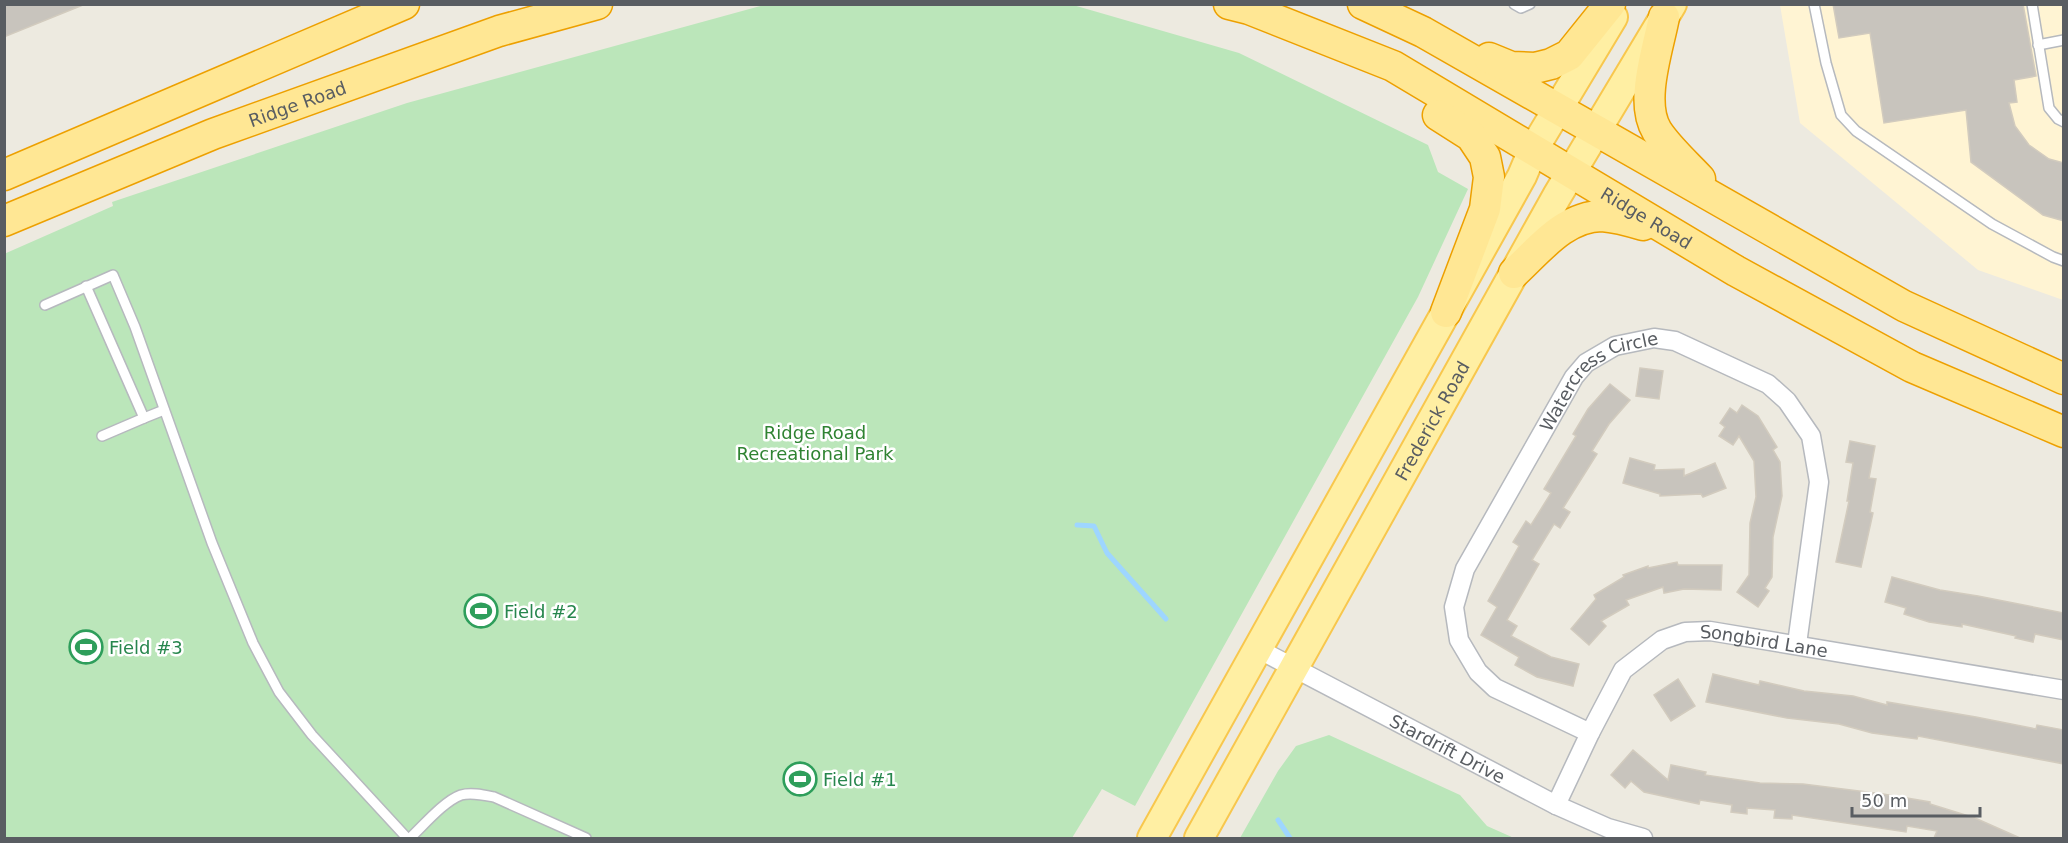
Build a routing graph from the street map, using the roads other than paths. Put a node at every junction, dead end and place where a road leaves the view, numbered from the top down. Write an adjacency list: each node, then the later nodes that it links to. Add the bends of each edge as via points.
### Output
1 (404, 4): 21 (highway)
2 (597, 4): 23 (highway, Ridge Road, via 499,31 224,130)
3 (1229, 4): 13 (highway, Ridge Road)
4 (1363, 4): 12 (highway)
5 (1514, 4): 6 (lane, via 1521,8)
6 (1530, 4)
7 (1611, 4): 12 (highway, via 1569,55 1535,68 1511,67)
8 (1620, 4): 16 (main road)
9 (1814, 4): 25 (lane, via 1841,115 1856,130 1992,224)
10 (2032, 4): 15 (lane)
11 (1668, 11): 18 (main road, Frederick Road); 22 (highway, via 1648,108 1656,129)
12 (1423, 32): 16 (highway)
13 (1309, 33): 19 (highway, Ridge Road, via 1393,66); 29 (highway, via 1471,136 1485,157 1490,177 1485,209)
14 (2064, 40): 15 (lane)
15 (2038, 45): 17 (lane, via 2049,108)
16 (1556, 109): 18 (highway); 19 (main road)
17 (2064, 123)
18 (1595, 131): 20 (main road, Frederick Road); 22 (highway)
19 (1533, 150): 20 (highway, Ridge Road); 29 (main road)
20 (1572, 171): 24 (highway, Ridge Road); 26 (main road, Frederick Road)
21 (4, 175)
22 (1721, 201): 30 (highway, via 1904,306)
23 (4, 221)
24 (1670, 231): 26 (highway, via 1602,216 1581,219 1561,230); 33 (highway, Ridge Road, via 1912,368)
25 (2064, 261)
26 (1514, 273): 37 (main road, Frederick Road)
27 (86, 286): 28 (lane); 31 (lane, via 113,275); 32 (lane)
28 (45, 305)
29 (1446, 312): 36 (main road)
30 (2064, 380)
31 (164, 410): 32 (lane); 41 (lane, via 212,543 253,643 279,692 312,735)
32 (144, 418): 34 (lane)
33 (2064, 432)
34 (102, 436)
35 (1797, 644): 38 (street, Songbird Lane); 39 (street, Songbird Lane, via 1710,631 1685,632 1662,640 1623,669); 39 (street, Watercress Circle, via 1819,482 1811,436 1787,401 1768,384 1675,340 1654,338 1615,346 1586,363 1574,377 1465,569 1454,607 1459,640 1478,672 1495,688)
36 (1258, 649): 37 (street, Stardrift Drive); 43 (main road)
37 (1294, 668): 40 (street, Stardrift Drive); 44 (main road, Frederick Road)
38 (2064, 690)
39 (1590, 733): 40 (street, Songbird Lane)
40 (1556, 805): 45 (street, Stardrift Drive, via 1608,828)
41 (408, 838): 42 (lane, via 448,803 461,795 478,794 494,797)
42 (586, 838)
43 (1152, 838)
44 (1199, 838)
45 (1643, 838)

